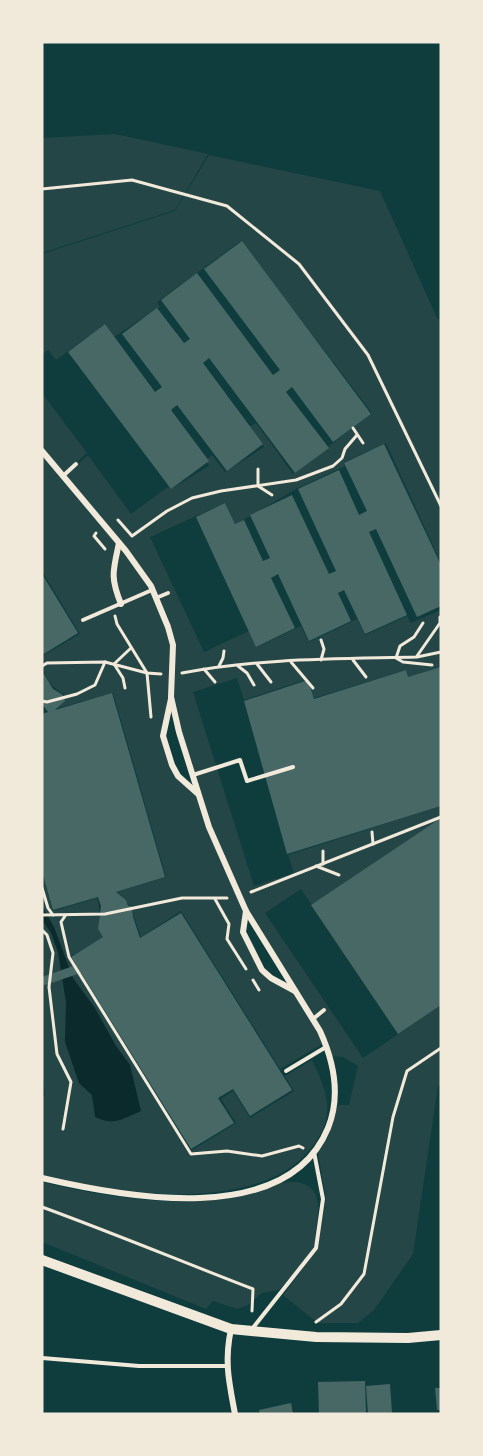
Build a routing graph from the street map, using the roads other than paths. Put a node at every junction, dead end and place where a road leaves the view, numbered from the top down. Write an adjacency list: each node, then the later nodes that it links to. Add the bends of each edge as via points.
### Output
1 (42, 451): 3 (street)
2 (76, 464): 3 (lane)
3 (63, 476): 4 (street)
4 (119, 543): 5 (street); 8 (street, via 112,573)
5 (152, 590): 7 (street); 8 (lane)
6 (168, 593): 7 (lane)
7 (156, 598): 10 (street, via 173,645)
8 (121, 604): 9 (lane)
9 (83, 620)
10 (171, 697): 12 (street); 13 (street, via 163,736 178,776)
11 (293, 767): 12 (lane, via 247,781 240,760)
12 (193, 775): 13 (street)
13 (198, 793): 14 (street, via 218,851)
14 (246, 911): 15 (street); 15 (street, via 243,932 262,969)
15 (296, 991): 17 (street)
16 (324, 1010): 17 (lane)
17 (313, 1019): 18 (street)
18 (327, 1047): 19 (lane); 20 (street, via 335,1104 324,1137)
19 (286, 1071)
20 (314, 1152): 21 (street, via 278,1180 212,1197 144,1197); 24 (lane, via 323,1199 316,1248)
21 (42, 1178)
22 (42, 1260): 23 (street)
23 (231, 1329): 24 (street); 27 (street)
24 (250, 1330): 25 (street, via 408,1338)
25 (441, 1335)
26 (42, 1358): 27 (lane, via 139,1366)
27 (226, 1366): 28 (street)
28 (235, 1414)

